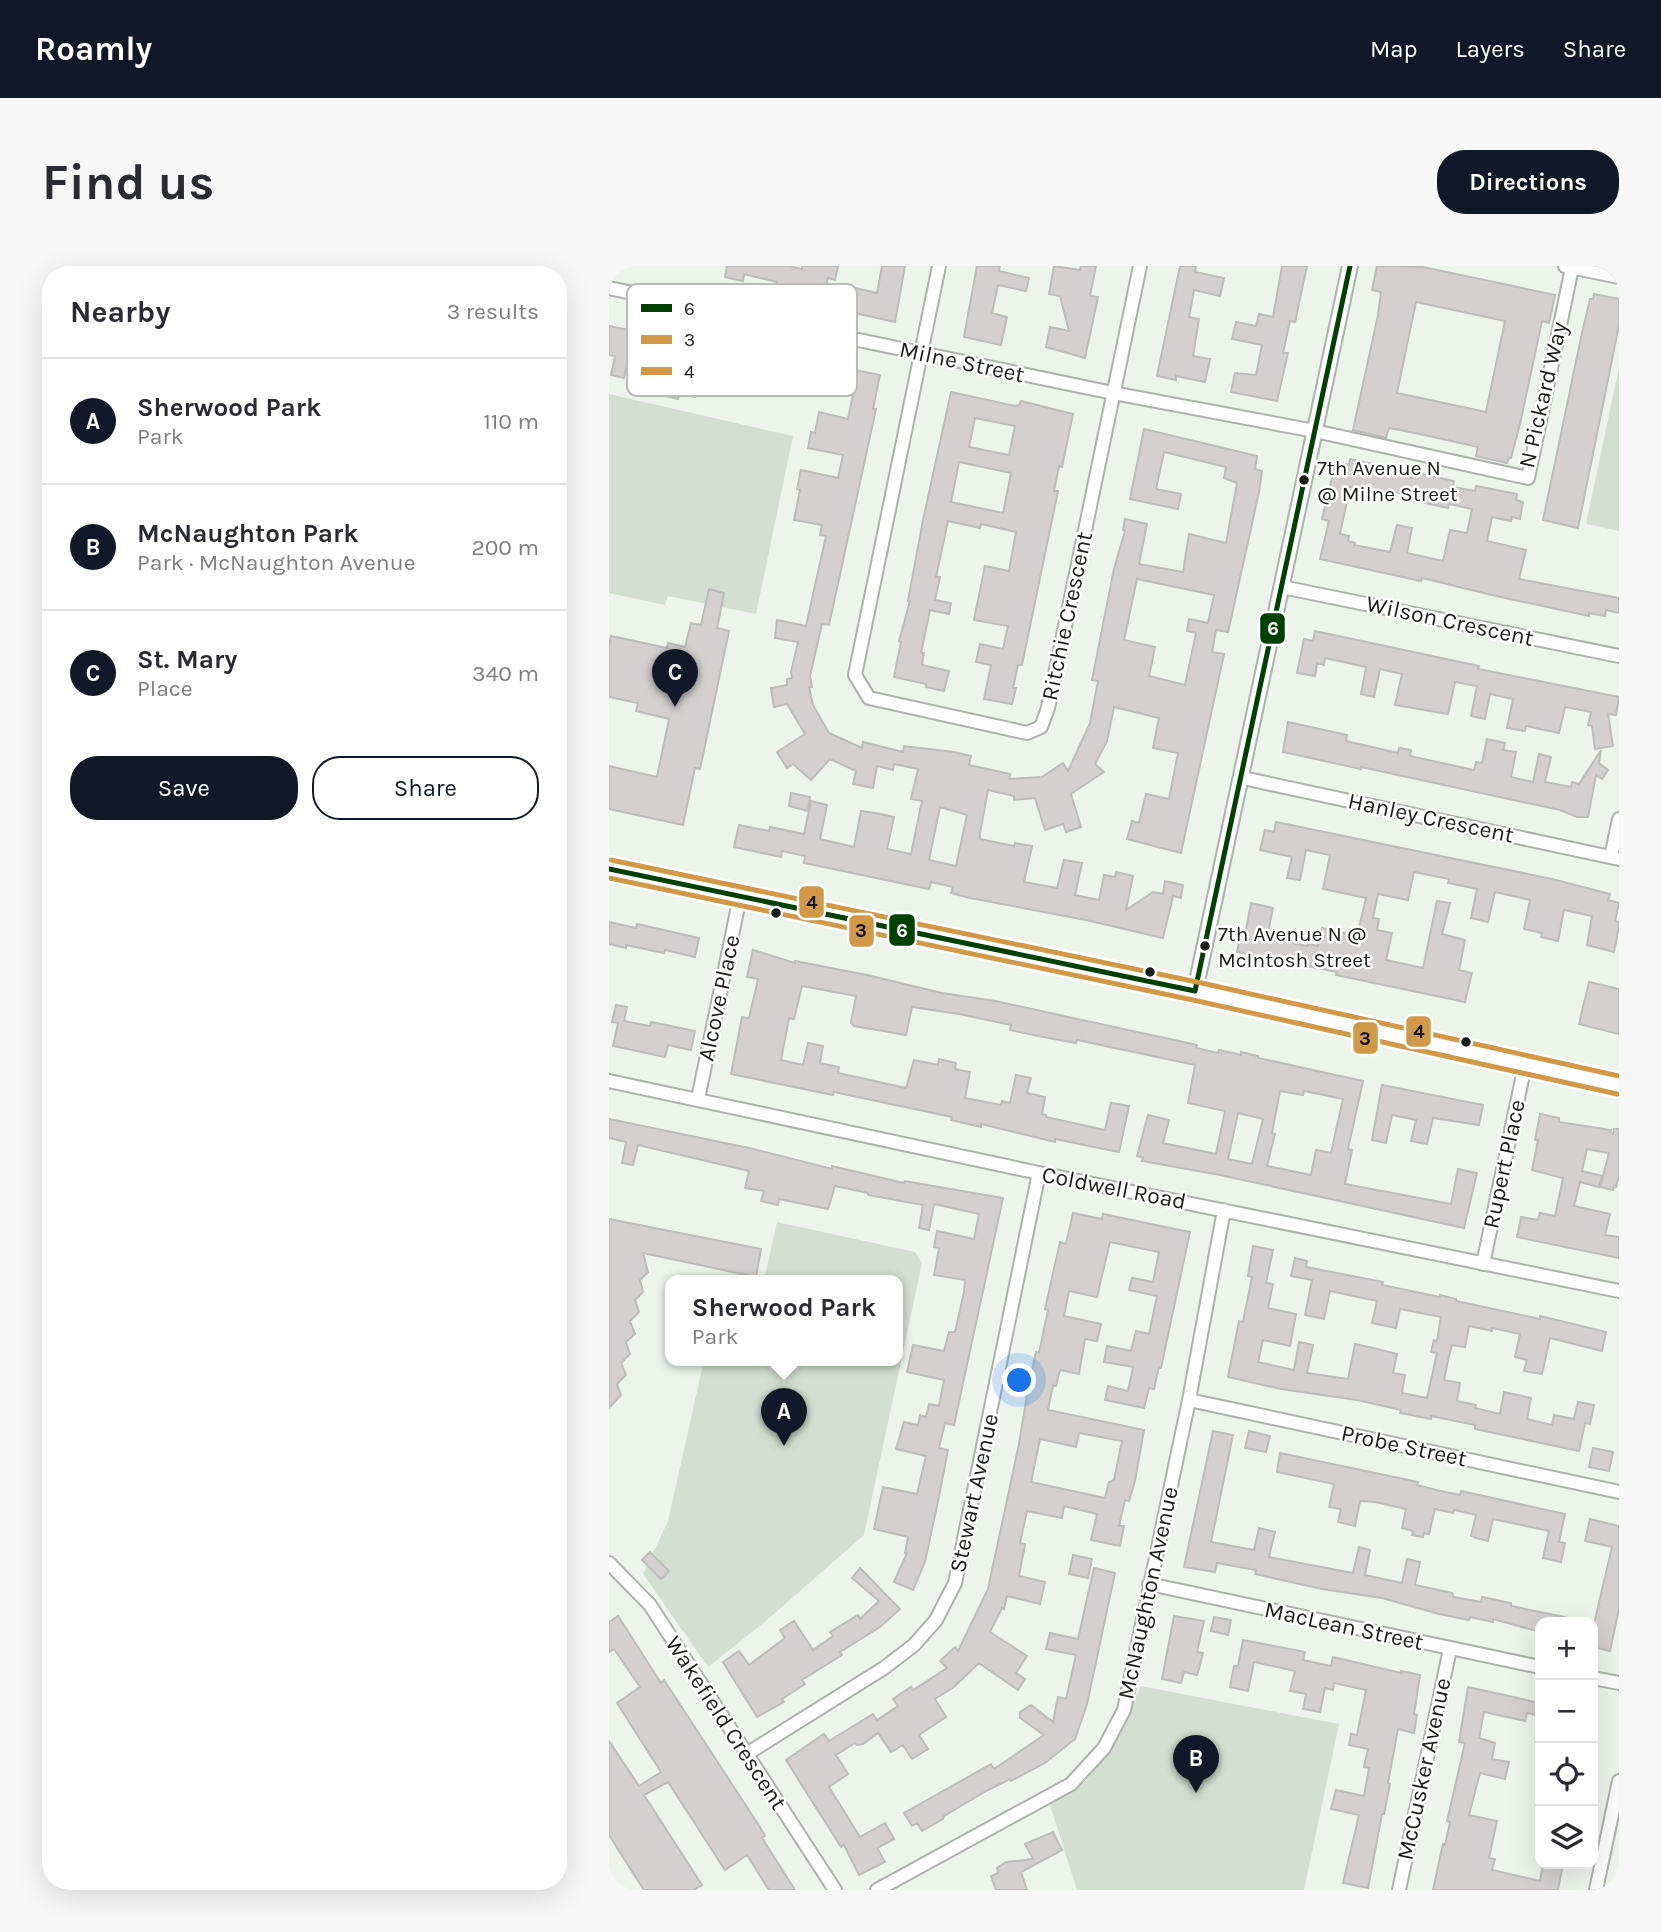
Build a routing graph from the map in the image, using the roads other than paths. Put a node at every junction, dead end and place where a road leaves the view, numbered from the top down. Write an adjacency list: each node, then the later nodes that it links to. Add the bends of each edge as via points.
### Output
1 (939, 266): 9 (street, Ritchie Crescent)
2 (1140, 266): 10 (street, Ritchie Crescent)
3 (1350, 266): 11 (street)
4 (1568, 267): 5 (street); 11 (street, N Pickard Way, via 1528,478)
5 (1619, 277)
6 (609, 288): 7 (street, Milne Street)
7 (627, 292)
8 (857, 340): 9 (street, Milne Street)
9 (921, 353): 10 (street, Milne Street); 10 (street, Ritchie Crescent, via 855,675 869,698 1027,733 1041,727 1048,708)
10 (1113, 393): 11 (street, Milne Street)
11 (1315, 431): 12 (street)
12 (1282, 587): 13 (street, Wilson Crescent); 14 (street)
13 (1619, 656)
14 (1243, 778): 16 (street, Hanley Crescent); 19 (street)
15 (1619, 819): 16 (street)
16 (1615, 858)
17 (609, 869): 18 (street)
18 (740, 897): 19 (street); 23 (street, Alcove Place)
19 (1195, 992): 20 (street)
20 (1525, 1065): 22 (street); 26 (street, Rupert Place)
21 (609, 1081): 23 (street, Coldwell Road)
22 (1619, 1085)
23 (698, 1099): 24 (street, Coldwell Road)
24 (1039, 1173): 25 (street, Coldwell Road); 36 (street, Stewart Avenue, via 955,1583 936,1620 914,1645)
25 (1224, 1210): 26 (street, Coldwell Road); 28 (street, McNaughton Avenue)
26 (1483, 1264): 27 (street, Coldwell Road)
27 (1619, 1292)
28 (1189, 1400): 29 (street, Probe Street); 31 (street, McNaughton Avenue)
29 (1619, 1492)
30 (609, 1563): 36 (street, Wakefield Crescent, via 650,1605)
31 (1149, 1584): 32 (street, MacLean Street); 40 (street, McNaughton Avenue, via 1124,1710 1104,1748 1071,1784)
32 (1450, 1649): 33 (street, MacLean Street); 41 (street, McCusker Avenue)
33 (1535, 1666)
34 (1598, 1679): 35 (street)
35 (1619, 1683)
36 (745, 1755): 39 (street, Wakefield Crescent)
37 (1619, 1781): 38 (street)
38 (1615, 1817): 42 (street)
39 (835, 1890)
40 (877, 1890)
41 (1399, 1890)
42 (1596, 1890)

